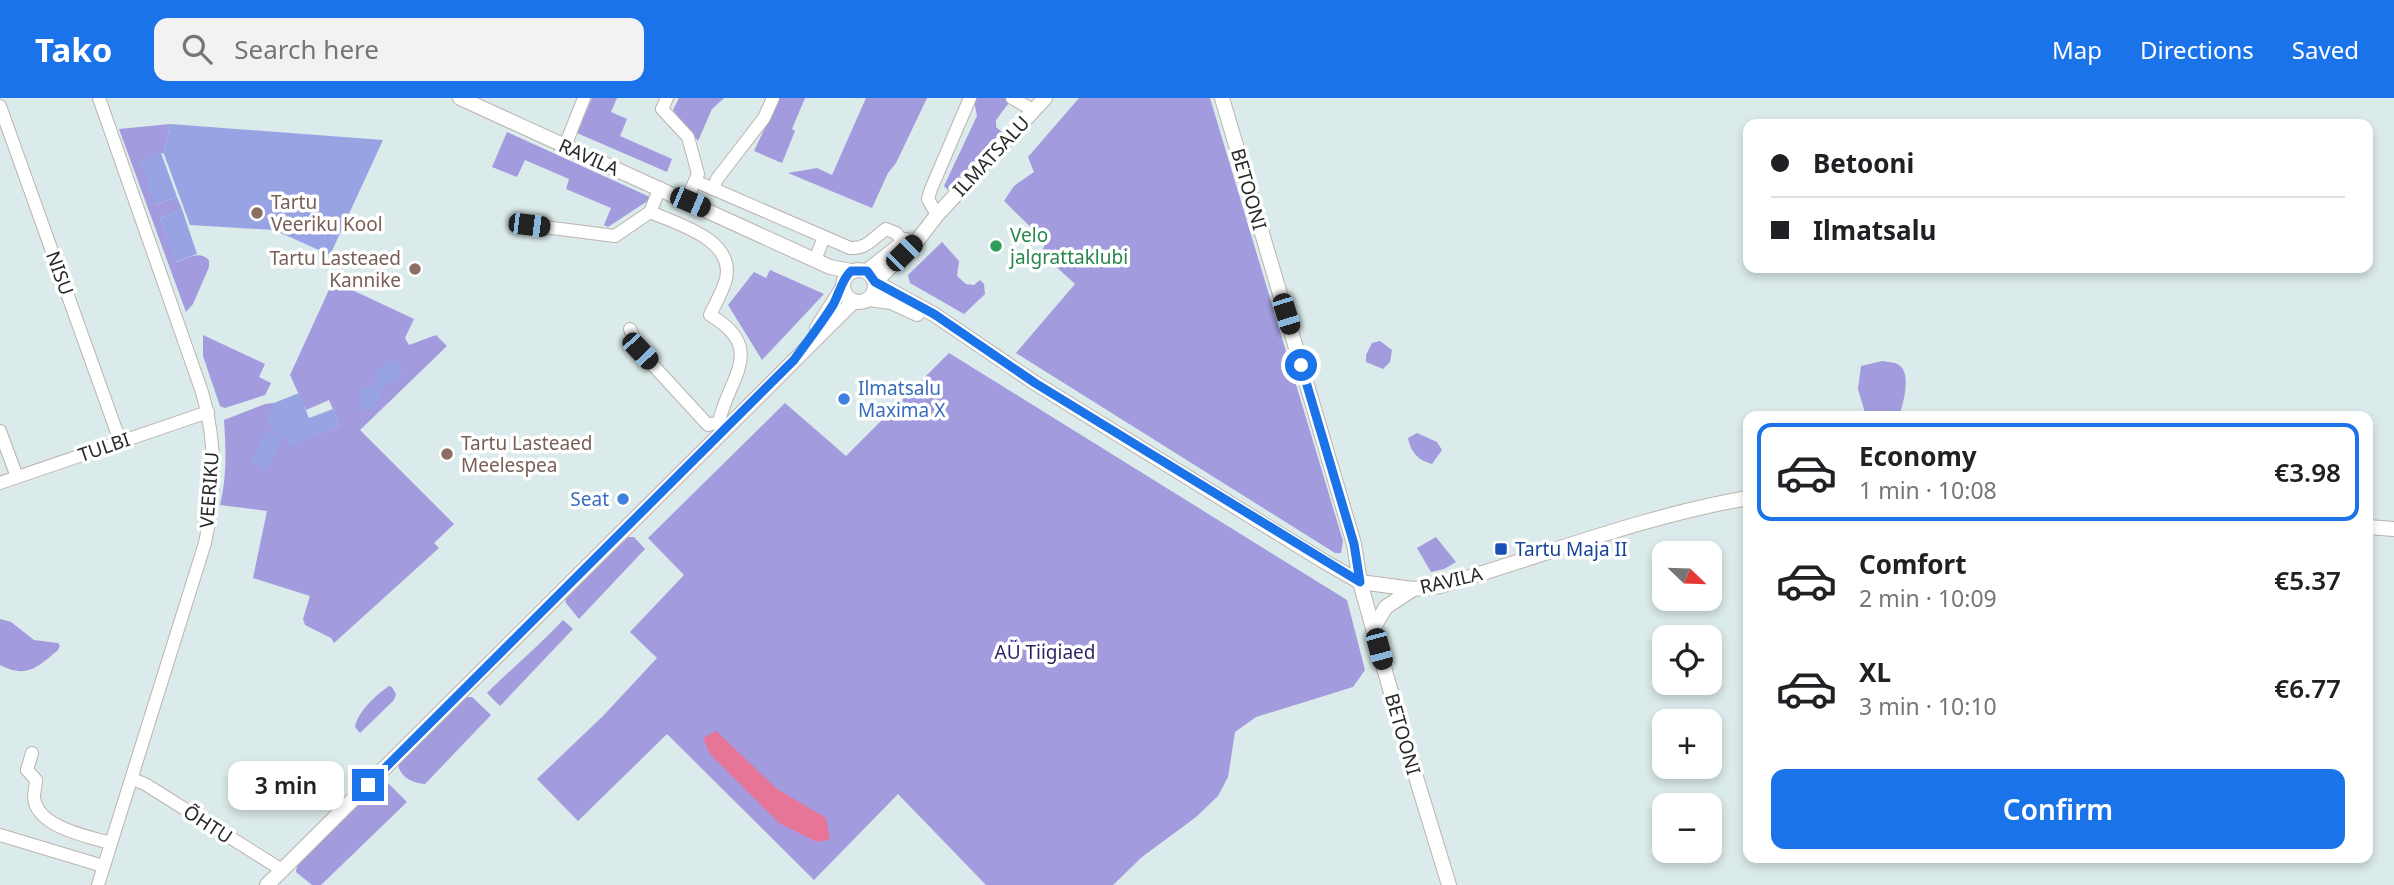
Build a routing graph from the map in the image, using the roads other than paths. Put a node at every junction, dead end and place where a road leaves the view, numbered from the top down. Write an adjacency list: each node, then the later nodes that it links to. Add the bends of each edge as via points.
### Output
1 (99, 98): 32 (street, VEERIKU)
2 (584, 98): 12 (street)
3 (667, 98): 13 (street, via 662,109 688,137 698,174)
4 (773, 98): 15 (street)
5 (970, 98): 20 (street, via 930,189 928,199)
6 (1012, 98): 11 (street)
7 (1045, 98): 11 (street, ILMATSALU)
8 (1222, 98): 41 (street, BETOONI, via 1354,544)
9 (467, 99): 12 (street, RAVILA)
10 (0, 106): 35 (street, NISU)
11 (1033, 110): 20 (street, ILMATSALU)
12 (565, 146): 14 (street, RAVILA)
13 (695, 181): 15 (street); 17 (street)
14 (660, 188): 17 (street, RAVILA); 18 (street)
15 (713, 189): 16 (street)
16 (727, 196): 19 (street); 22 (street)
17 (686, 201): 19 (street, RAVILA)
18 (650, 212): 21 (street, via 615,236); 33 (street, via 710,239 721,253 726,279 709,315 736,336 740,360 740,371 722,405)
19 (719, 215): 24 (street, RAVILA)
20 (937, 215): 23 (street, ILMATSALU); 25 (street, ILMATSALU, via 917,241)
21 (529, 225)
22 (824, 237): 23 (street, via 858,249 886,229); 24 (street)
23 (904, 242): 25 (street, ILMATSALU)
24 (815, 260): 26 (street, RAVILA)
25 (871, 276): 26 (street); 27 (street, via 875,291); 30 (street, RAVILA)
26 (846, 280): 28 (street, via 846,296); 31 (street)
27 (869, 299): 28 (street); 30 (street, RAVILA, via 902,306)
28 (854, 301): 31 (street)
29 (630, 329): 33 (street, via 640,351 708,425)
30 (998, 359): 41 (street, RAVILA)
31 (794, 360): 33 (street)
32 (208, 412): 35 (street, TULBI); 45 (street, VEERIKU, via 214,457 212,512)
33 (722, 426): 51 (street)
34 (0, 431): 36 (street)
35 (120, 441): 36 (street, TULBI)
36 (17, 477): 37 (street, TULBI)
37 (0, 483)
38 (1743, 499): 42 (street, RAVILA, via 1629,527 1440,586)
39 (2373, 527): 40 (street)
40 (2394, 529)
41 (1360, 582): 42 (street, RAVILA); 43 (street, BETOONI)
42 (1413, 589): 43 (street, via 1386,607)
43 (1374, 627): 54 (street, BETOONI)
44 (32, 753): 46 (street, via 27,770 36,780 34,797 38,810)
45 (132, 779): 48 (street, VEERIKU); 51 (street, ÕHTU)
46 (52, 824): 48 (street); 49 (street)
47 (0, 835): 49 (street)
48 (110, 844): 50 (street, VEERIKU)
49 (44, 848): 50 (street)
50 (103, 866): 52 (street, VEERIKU)
51 (282, 870): 53 (street)
52 (98, 885)
53 (267, 885)
54 (1449, 885)

